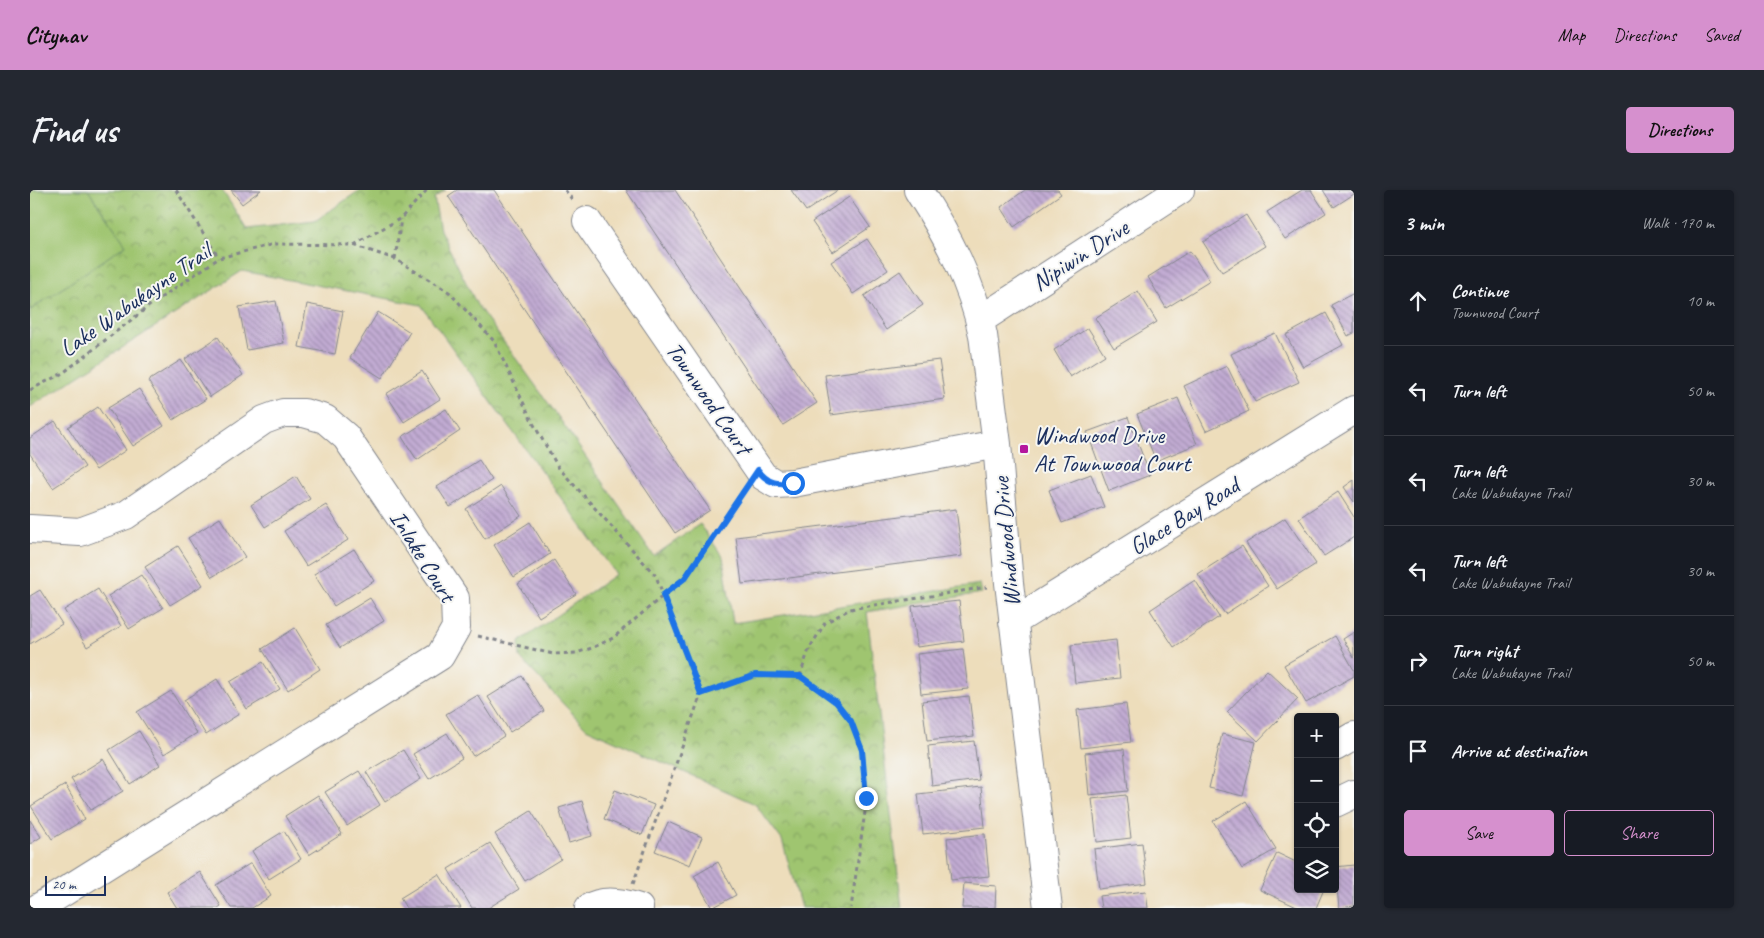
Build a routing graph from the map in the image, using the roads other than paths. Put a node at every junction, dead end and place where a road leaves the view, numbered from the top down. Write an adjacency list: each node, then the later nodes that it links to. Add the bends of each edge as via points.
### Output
1 (918, 190): 4 (street, Windwood Drive, via 942,228)
2 (1180, 190): 4 (street, Nipiwin Drive)
3 (587, 221): 6 (street, Townwood Court, via 758,470 776,484)
4 (980, 320): 6 (street, Windwood Drive)
5 (1354, 410): 8 (street, Glace Bay Road)
6 (997, 444): 8 (street, Windwood Drive)
7 (30, 530): 14 (street, Inlake Court, via 80,532 126,515 264,420 283,413 304,413 325,419 346,437 455,598 456,628 440,656)
8 (1013, 622): 16 (street, Windwood Drive)
9 (1354, 736): 10 (street)
10 (1339, 745)
11 (1354, 794): 12 (street)
12 (1339, 801)
13 (635, 907): 15 (street, via 614,903)
14 (38, 908)
15 (589, 908)
16 (1048, 908)

